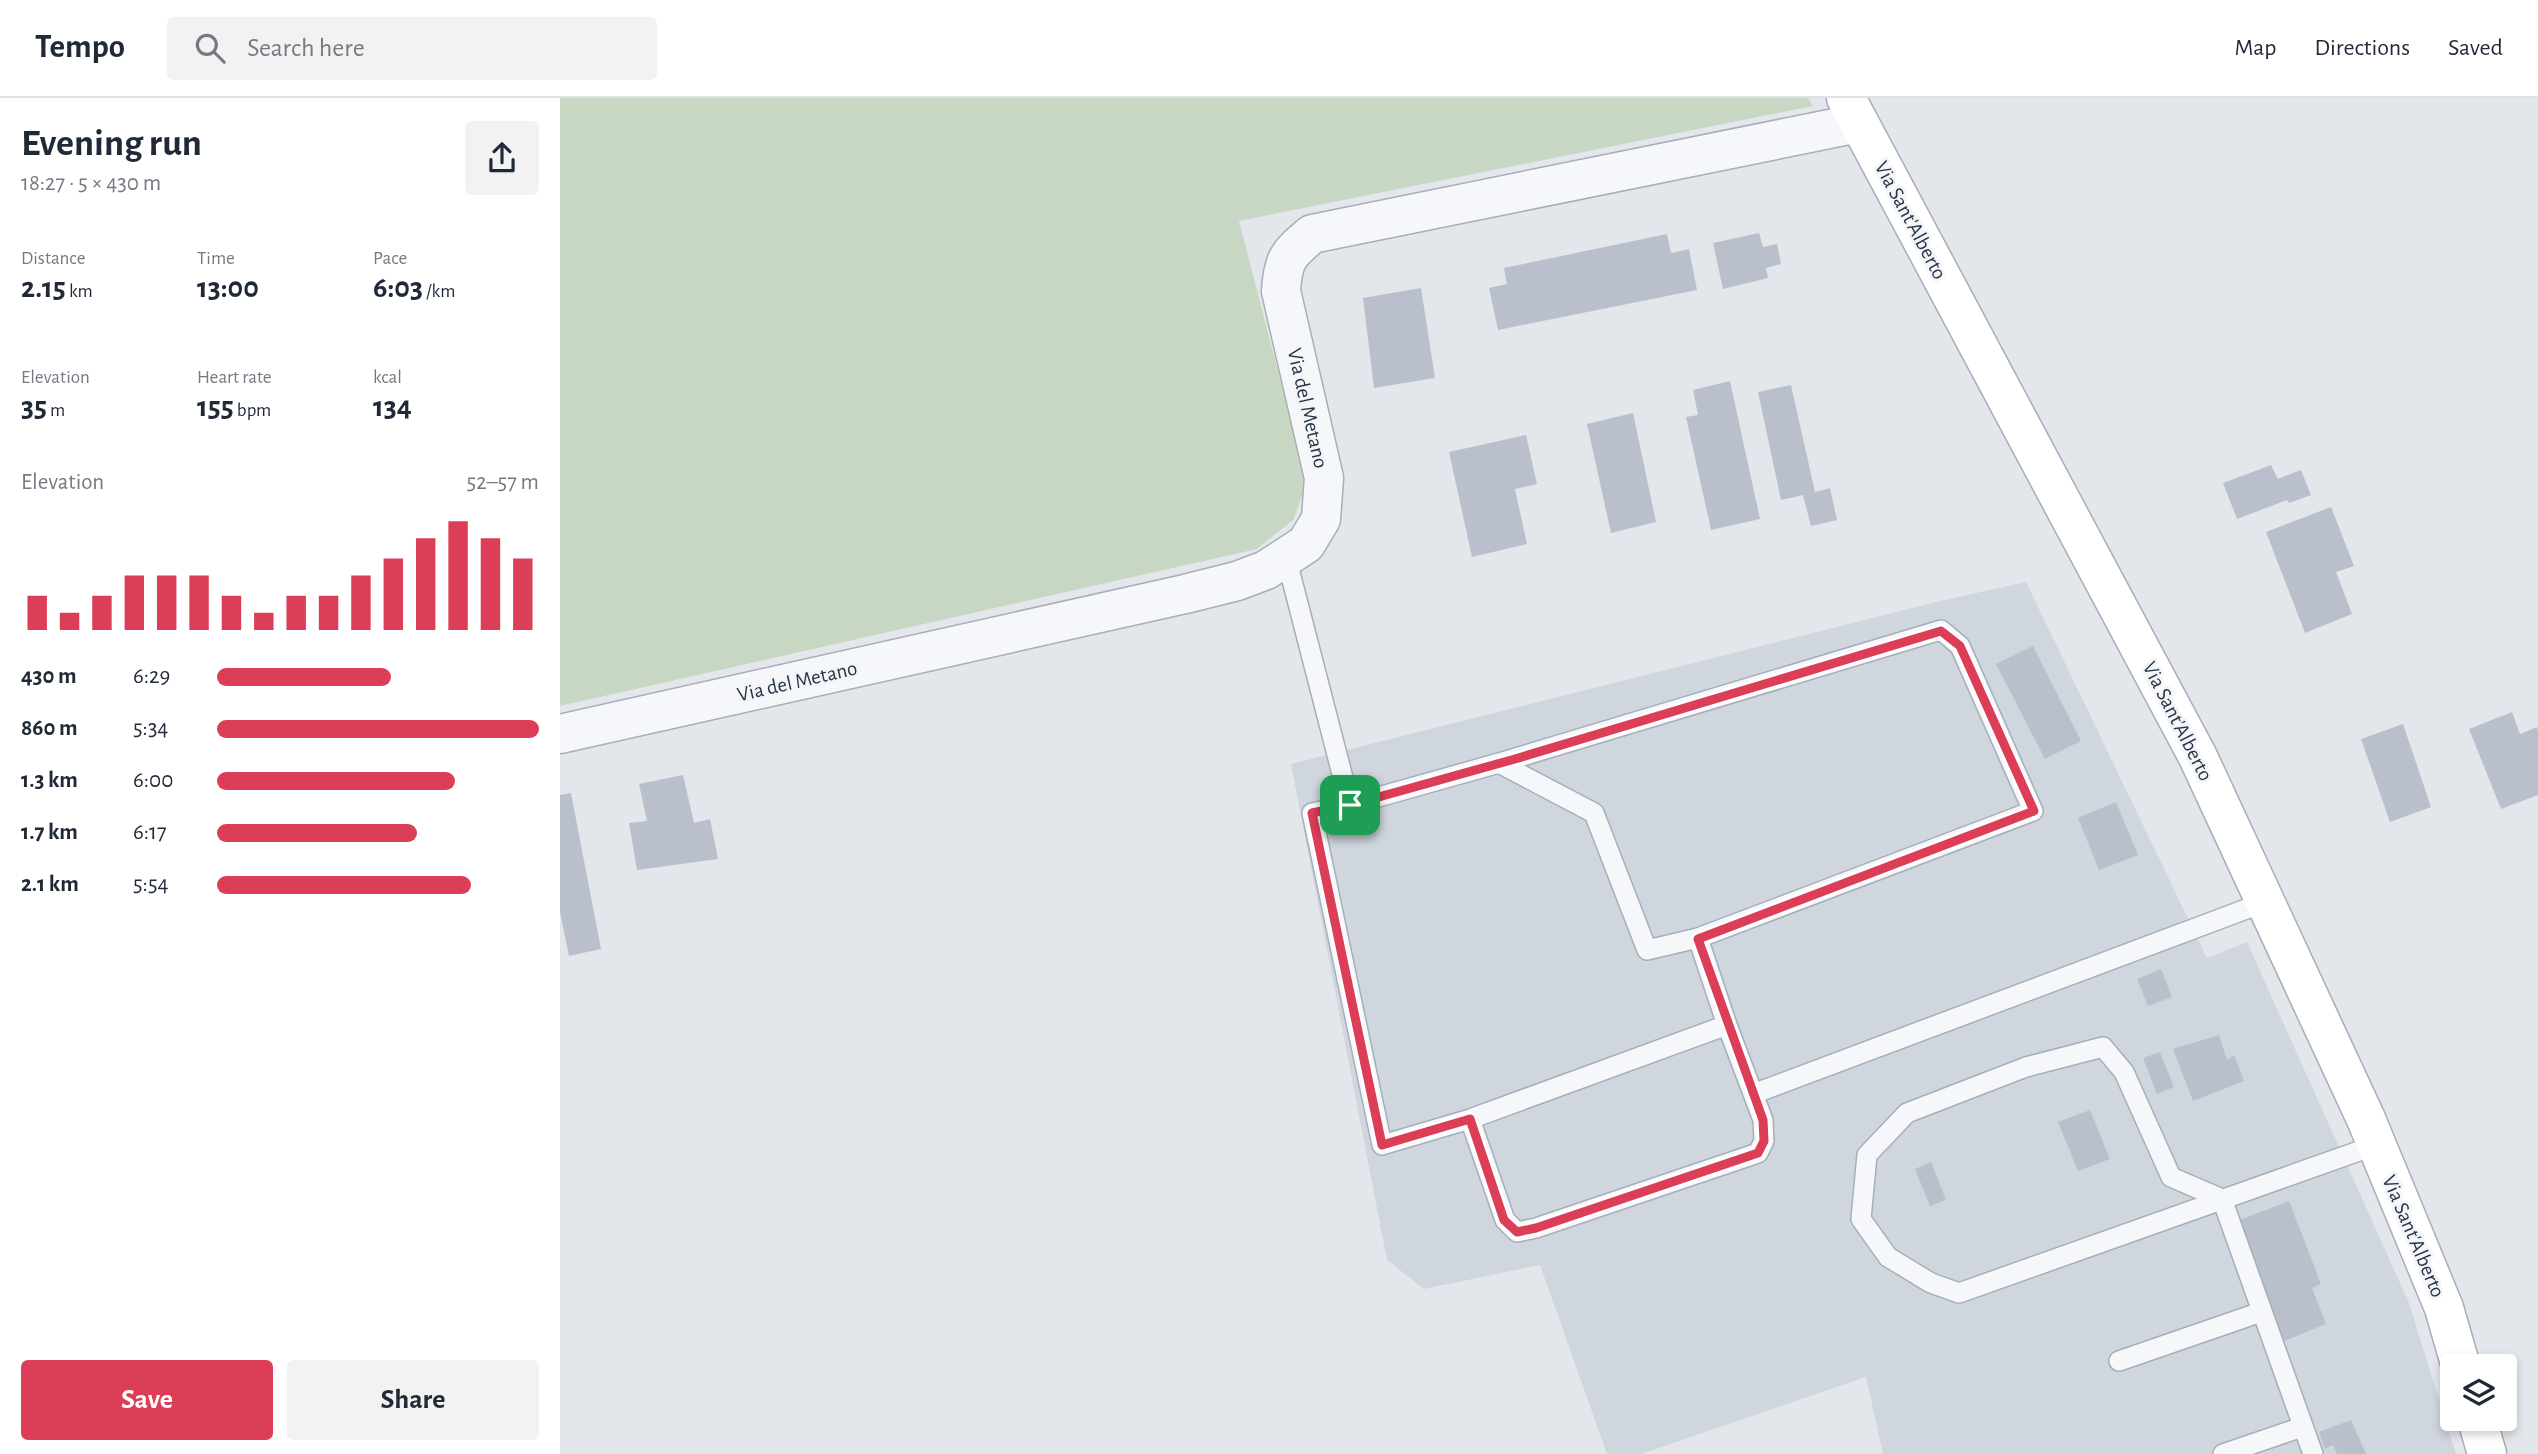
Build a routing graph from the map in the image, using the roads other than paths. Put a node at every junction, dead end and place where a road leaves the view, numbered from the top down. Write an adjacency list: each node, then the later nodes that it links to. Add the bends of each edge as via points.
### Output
1 (1852, 111): 2 (street, Via del Metano, via 1312,234 1294,249 1283,267 1281,291 1324,478 1321,519 1306,544); 6 (main road, Via Sant'Alberto, via 2198,757)
2 (1286, 557): 3 (street, Via del Metano, via 1247,578 1185,594); 5 (lane)
3 (560, 734)
4 (1499, 763): 5 (lane); 7 (lane, via 1594,813 1647,950); 7 (lane, via 1941,631 1960,646 2034,811)
5 (1350, 805): 10 (lane, via 1312,813 1382,1145)
6 (2265, 902): 9 (lane); 11 (main road, Via Sant'Alberto)
7 (1698, 939): 8 (lane)
8 (1727, 1025): 9 (lane); 10 (lane)
9 (1753, 1094): 10 (lane, via 1763,1120 1764,1141 1758,1153 1517,1232 1504,1220)
10 (1470, 1119)
11 (2376, 1145): 12 (lane); 14 (main road, Via Sant'Alberto, via 2444,1308)
12 (2222, 1199): 12 (lane, via 1959,1293 1888,1258 1861,1219 1867,1155 1907,1113 2026,1068 2103,1047 2124,1072 2171,1177); 13 (lane)
13 (2261, 1311): 15 (lane); 16 (lane)
14 (2457, 1354)
15 (2119, 1361)
16 (2302, 1427): 18 (lane); 19 (lane)
17 (2480, 1431): 20 (main road)
18 (2223, 1454)
19 (2313, 1454)
20 (2487, 1454)

